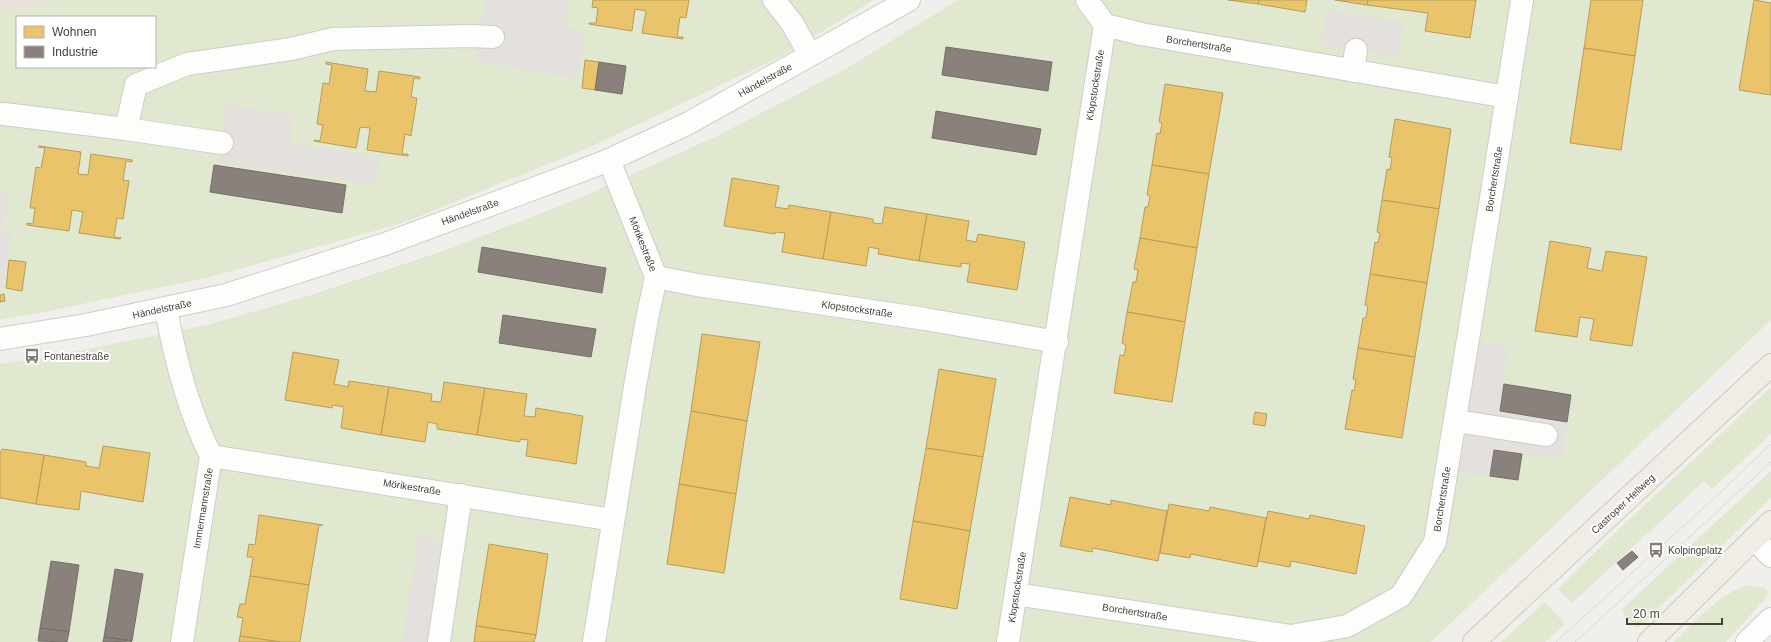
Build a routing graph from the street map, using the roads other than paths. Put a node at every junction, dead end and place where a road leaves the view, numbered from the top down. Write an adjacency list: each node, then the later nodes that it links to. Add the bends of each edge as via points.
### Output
1 (774, 0): 7 (street, via 792,23)
2 (909, 0): 7 (street, Händelstraße)
3 (1087, 0): 5 (street)
4 (1522, 0): 8 (street, Borchertstraße)
5 (1105, 25): 8 (street, Borchertstraße, via 1141,34 1354,60); 16 (street, Klopstockstraße)
6 (493, 37): 10 (street, via 333,39 291,50 187,64 136,85)
7 (810, 55): 12 (street, Händelstraße, via 685,124)
8 (1507, 96): 18 (street, Borchertstraße)
9 (4, 114): 10 (street)
10 (126, 129): 11 (street)
11 (222, 143)
12 (609, 160): 13 (street, Mörikestraße); 14 (street, Händelstraße, via 385,244 226,295)
13 (656, 278): 16 (street, Klopstockstraße); 22 (street, Mörikestraße)
14 (166, 309): 15 (street, Händelstraße); 20 (street, Immermannstraße, via 173,345 199,431)
15 (0, 339)
16 (1057, 342): 26 (street, Klopstockstraße)
17 (1771, 366): 32 (main road, Castroper Hellweg)
18 (1456, 421): 19 (street); 26 (street, Borchertstraße, via 1435,542 1401,596 1347,626 1291,636)
19 (1546, 435)
20 (211, 456): 21 (street, Mörikestraße); 28 (street, Immermannstraße)
21 (461, 495): 22 (street, Mörikestraße); 29 (street)
22 (613, 520): 30 (street, Mörikestraße)
23 (1771, 522): 24 (main road)
24 (1754, 540): 25 (street); 33 (main road)
25 (1771, 556)
26 (1016, 594): 31 (street, Klopstockstraße)
27 (1771, 618): 34 (street)
28 (182, 642)
29 (438, 642)
30 (594, 642)
31 (1008, 642)
32 (1474, 642)
33 (1650, 642)
34 (1747, 642)

